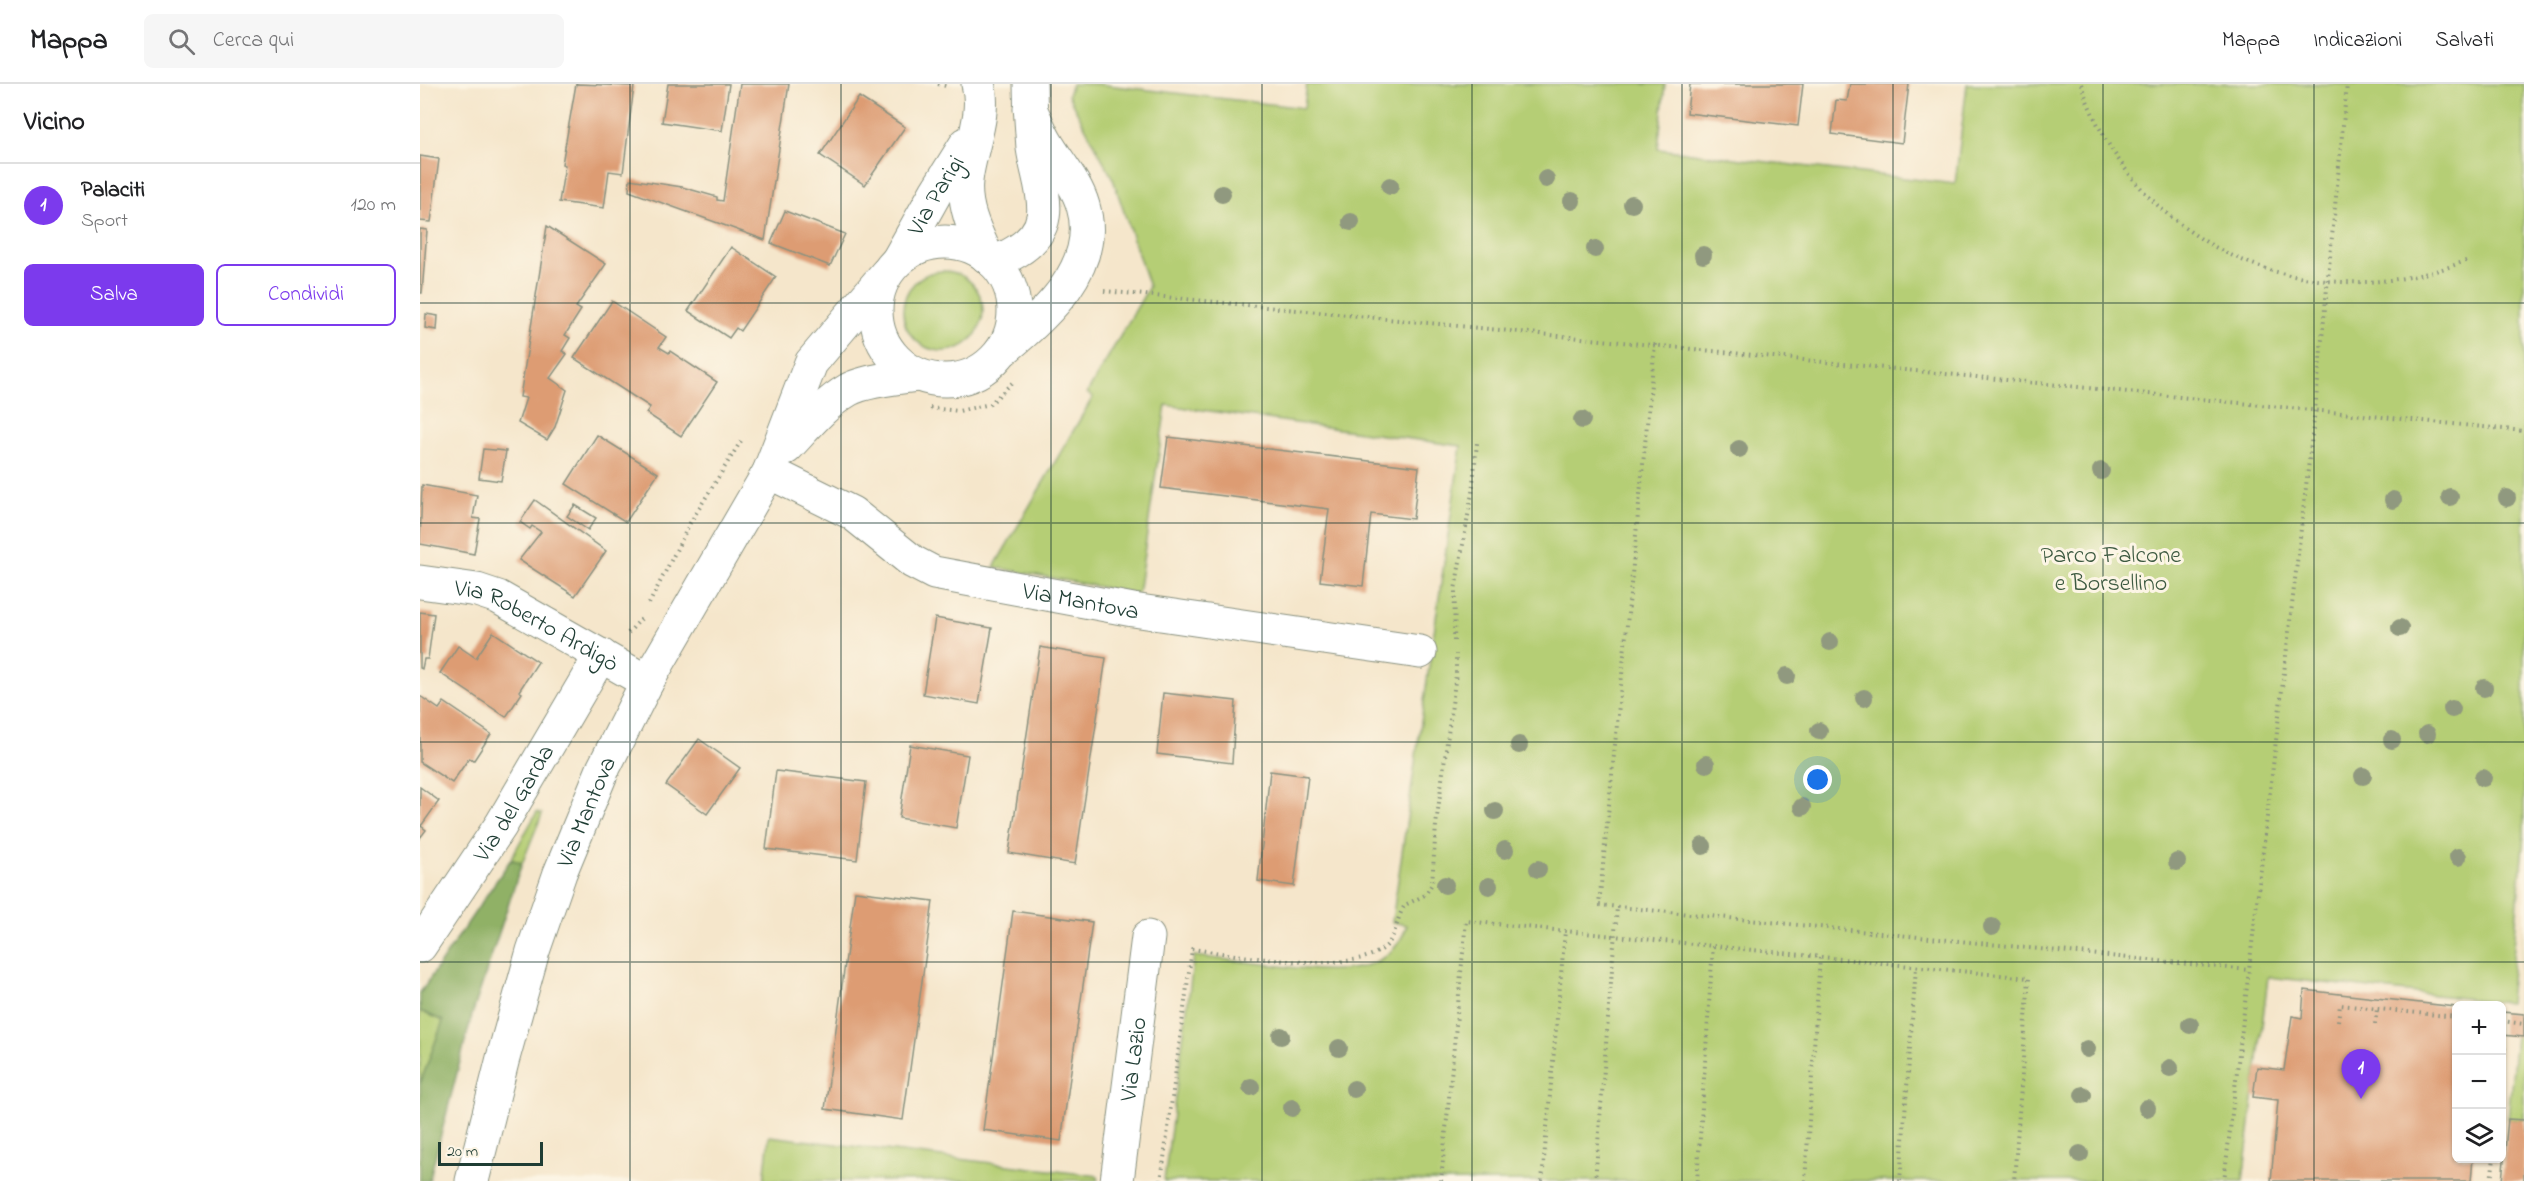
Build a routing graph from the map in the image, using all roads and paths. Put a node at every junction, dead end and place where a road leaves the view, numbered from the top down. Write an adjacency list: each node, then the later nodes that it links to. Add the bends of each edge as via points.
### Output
1 (978, 84): 5 (main road, Via Parigi, via 981,105)
2 (2081, 84): 9 (path, via 2115,156 2143,191 2175,221 2212,246 2256,266)
3 (2347, 84): 9 (path)
4 (1030, 96): 6 (main road, Via Mantova, via 1034,149 1045,207 1041,226 1033,241 997,261); 12 (main road, Via Mantova, via 1046,142 1083,205 1087,227 1074,277 1027,330)
5 (975, 130): 6 (main road, Via Parigi, via 965,183 970,222); 8 (main road, Via Parigi)
6 (989, 259): 8 (main road, Via Mantova, via 970,247 941,243 916,248); 12 (main road, Via Mantova, via 1007,282 1013,304 1011,331)
7 (2468, 260): 9 (path, via 2398,280)
8 (892, 267): 13 (main road, Via Mantova, via 876,301 878,329 898,363); 17 (main road, Via Mantova, via 811,363)
9 (2327, 282): 14 (path)
10 (1093, 290): 11 (path)
11 (1655, 344): 14 (path); 22 (path, via 1599,905)
12 (1000, 352): 13 (main road, Via Mantova, via 980,370 963,378 941,380)
13 (918, 375): 17 (main road, Via Mantova, via 848,390 822,409)
14 (2315, 410): 15 (path); 30 (path)
15 (2524, 431)
16 (1477, 443): 40 (path, via 1454,598 1456,674 1429,891 1405,905 1390,941 1378,953 1365,958 1308,962 1192,949)
17 (772, 466): 19 (main road, Via Mantova, via 852,513 913,562 934,573 1133,610); 21 (main road, Via Mantova)
18 (420, 582): 20 (main road, Via Roberto Ardigò, via 498,597)
19 (1420, 652)
20 (601, 655): 21 (main road, Via Roberto Ardigò); 26 (main road, Via del Garda, via 501,825)
21 (647, 682): 38 (main road, Via Mantova, via 596,786 560,873 519,997)
22 (1617, 907): 24 (path); 30 (path)
23 (1564, 931): 24 (path); 41 (path, via 1466,921); 42 (path)
24 (1614, 936): 27 (path); 43 (path)
25 (1148, 937): 39 (main road, Via Lazio)
26 (420, 946)
27 (1713, 946): 28 (path); 44 (path)
28 (1820, 957): 29 (path); 45 (path)
29 (1916, 967): 46 (path); 47 (path, via 2030,978)
30 (2249, 970): 48 (path)
31 (2377, 1009): 32 (path); 33 (path, via 2340,1005); 35 (path)
32 (2452, 1016)
33 (2338, 1021)
34 (2506, 1022): 36 (path)
35 (2375, 1024)
36 (2524, 1024)
37 (2494, 1163): 49 (path)
38 (472, 1181)
39 (1117, 1181)
40 (1161, 1181)
41 (1441, 1181)
42 (1542, 1181)
43 (1595, 1181)
44 (1697, 1181)
45 (1805, 1181)
46 (1900, 1181)
47 (2014, 1181)
48 (2224, 1181)
49 (2492, 1181)

